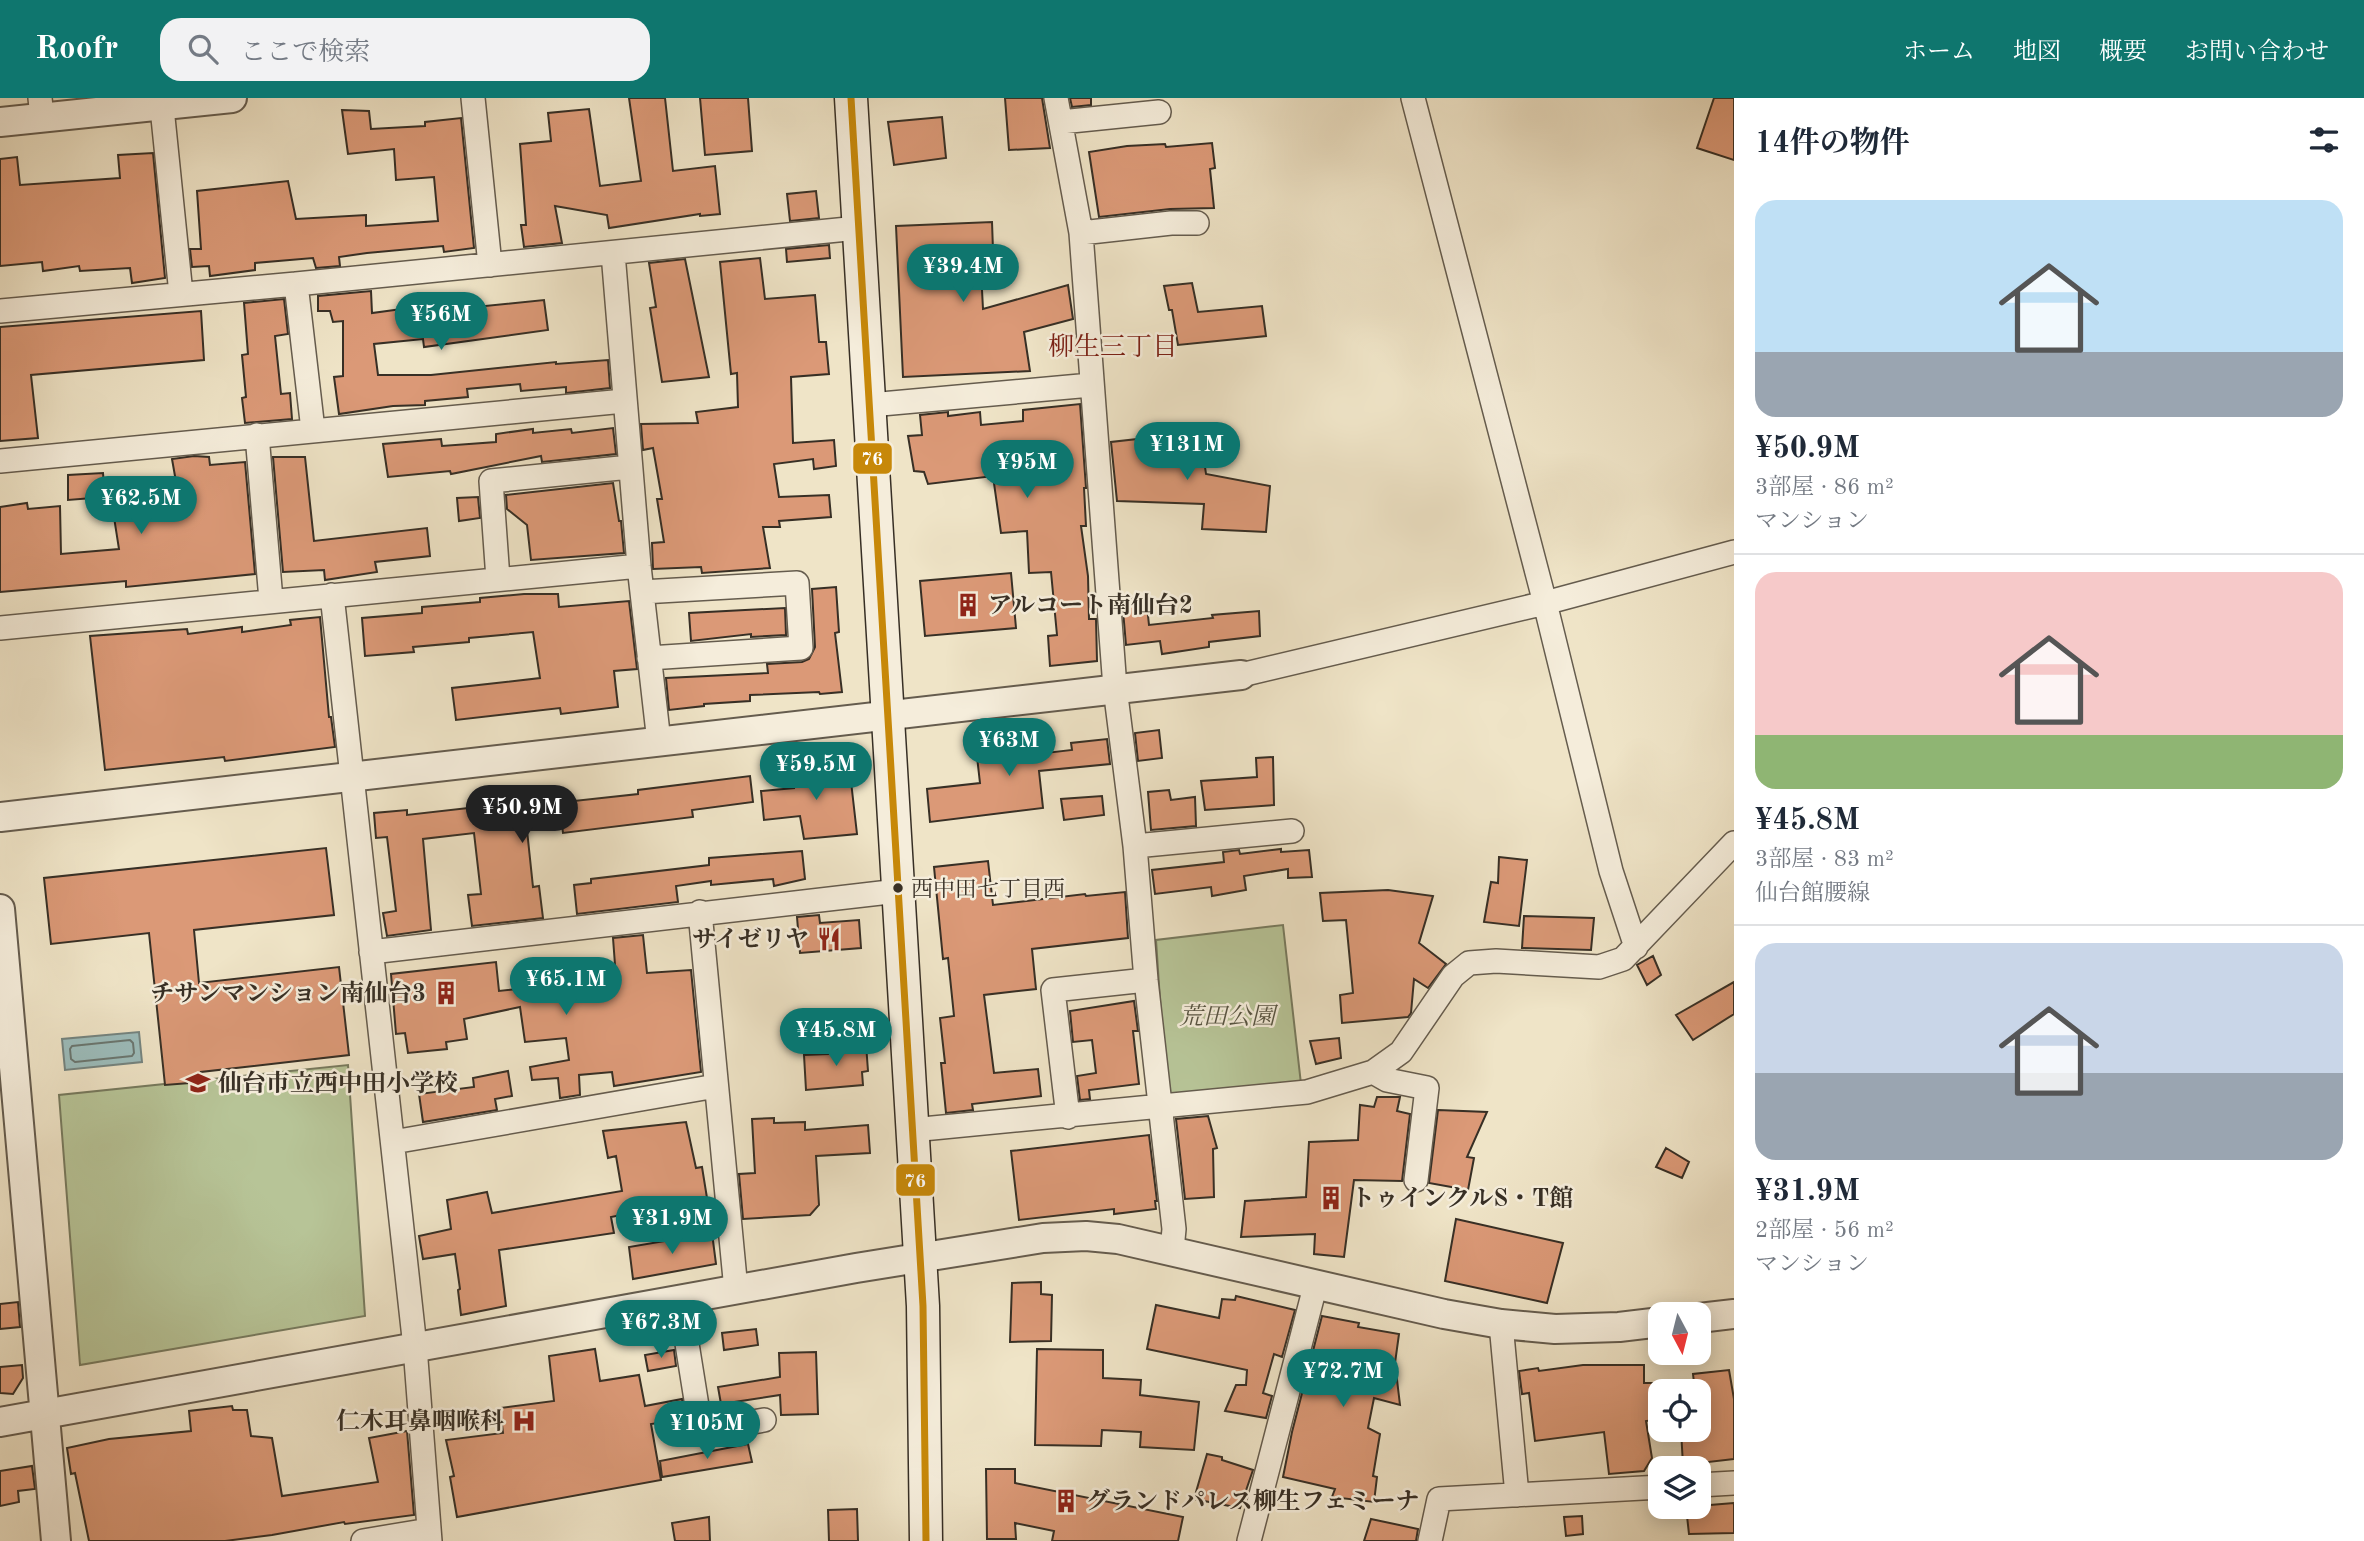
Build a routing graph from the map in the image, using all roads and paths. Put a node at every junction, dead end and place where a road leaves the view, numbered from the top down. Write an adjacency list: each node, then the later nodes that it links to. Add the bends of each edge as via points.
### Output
1 (232, 98): 6 (street)
2 (473, 98): 15 (street)
3 (851, 98): 12 (main road)
4 (1056, 98): 10 (street)
5 (1413, 98): 32 (street)
6 (161, 101): 7 (street); 17 (street)
7 (41, 108): 9 (street)
8 (1159, 112): 10 (street)
9 (0, 122)
10 (1061, 122): 13 (street)
11 (1197, 223): 13 (street)
12 (858, 228): 14 (street); 21 (main road)
13 (1081, 233): 19 (street)
14 (613, 253): 15 (street); 20 (street)
15 (490, 265): 16 (street)
16 (296, 284): 17 (street); 22 (street)
17 (181, 294): 18 (street)
18 (0, 311)
19 (1091, 385): 21 (street); 36 (street)
20 (624, 401): 22 (street); 25 (street)
21 (870, 405): 37 (main road)
22 (313, 430): 23 (street)
23 (257, 435): 24 (street); 31 (street)
24 (0, 461)
25 (630, 467): 27 (street); 28 (street, via 491,481)
26 (1734, 552): 32 (street)
27 (639, 566): 28 (street); 29 (street)
28 (498, 579): 30 (street)
29 (642, 592): 34 (street); 34 (street, via 797,583 802,648)
30 (332, 595): 31 (street); 39 (street)
31 (271, 600): 33 (street)
32 (1545, 603): 35 (street); 47 (street, via 1611,871)
33 (0, 628)
34 (649, 658): 38 (street)
35 (1241, 675): 36 (street)
36 (1115, 688): 37 (street); 43 (street)
37 (888, 716): 38 (street); 44 (main road)
38 (659, 742): 39 (street)
39 (351, 777): 40 (street); 48 (street)
40 (0, 817)
41 (1292, 831): 43 (street)
42 (1734, 843): 47 (street)
43 (1135, 846): 49 (street)
44 (898, 891): 46 (street); 55 (main road)
45 (0, 909): 54 (street)
46 (700, 912): 48 (street); 51 (street)
47 (1636, 947): 50 (street, via 1623,959 1599,968 1469,963 1453,976 1401,1052)
48 (371, 952): 56 (street)
49 (1146, 980): 52 (street); 53 (street, via 1053,990)
50 (1373, 1072): 52 (street, via 1307,1092); 57 (street, via 1387,1080 1427,1088)
51 (716, 1086): 56 (street); 61 (street)
52 (1161, 1108): 53 (street); 58 (street, via 1174,1229)
53 (1068, 1116): 55 (street)
54 (9, 1119): 68 (street)
55 (912, 1130): 59 (main road)
56 (393, 1142): 67 (street)
57 (1416, 1180)
58 (1172, 1250): 59 (street, via 1086,1236 1043,1238); 60 (street)
59 (920, 1258): 61 (street); 78 (main road)
60 (1317, 1283): 65 (street); 79 (street)
61 (736, 1290): 62 (street)
62 (680, 1300): 67 (street); 69 (street, via 701,1431)
63 (1734, 1314): 64 (street)
64 (1712, 1317)
65 (1501, 1324): 66 (street, via 1555,1329); 74 (street)
66 (1648, 1324)
67 (415, 1347): 68 (street); 75 (street)
68 (46, 1414): 70 (street); 76 (street)
69 (764, 1420)
70 (0, 1422)
71 (1734, 1483): 72 (street)
72 (1711, 1484)
73 (1648, 1488): 74 (street)
74 (1517, 1495): 80 (street, via 1439,1499)
75 (429, 1536): 77 (street)
76 (56, 1541)
77 (363, 1541)
78 (926, 1541)
79 (1250, 1541)
80 (1430, 1541)

